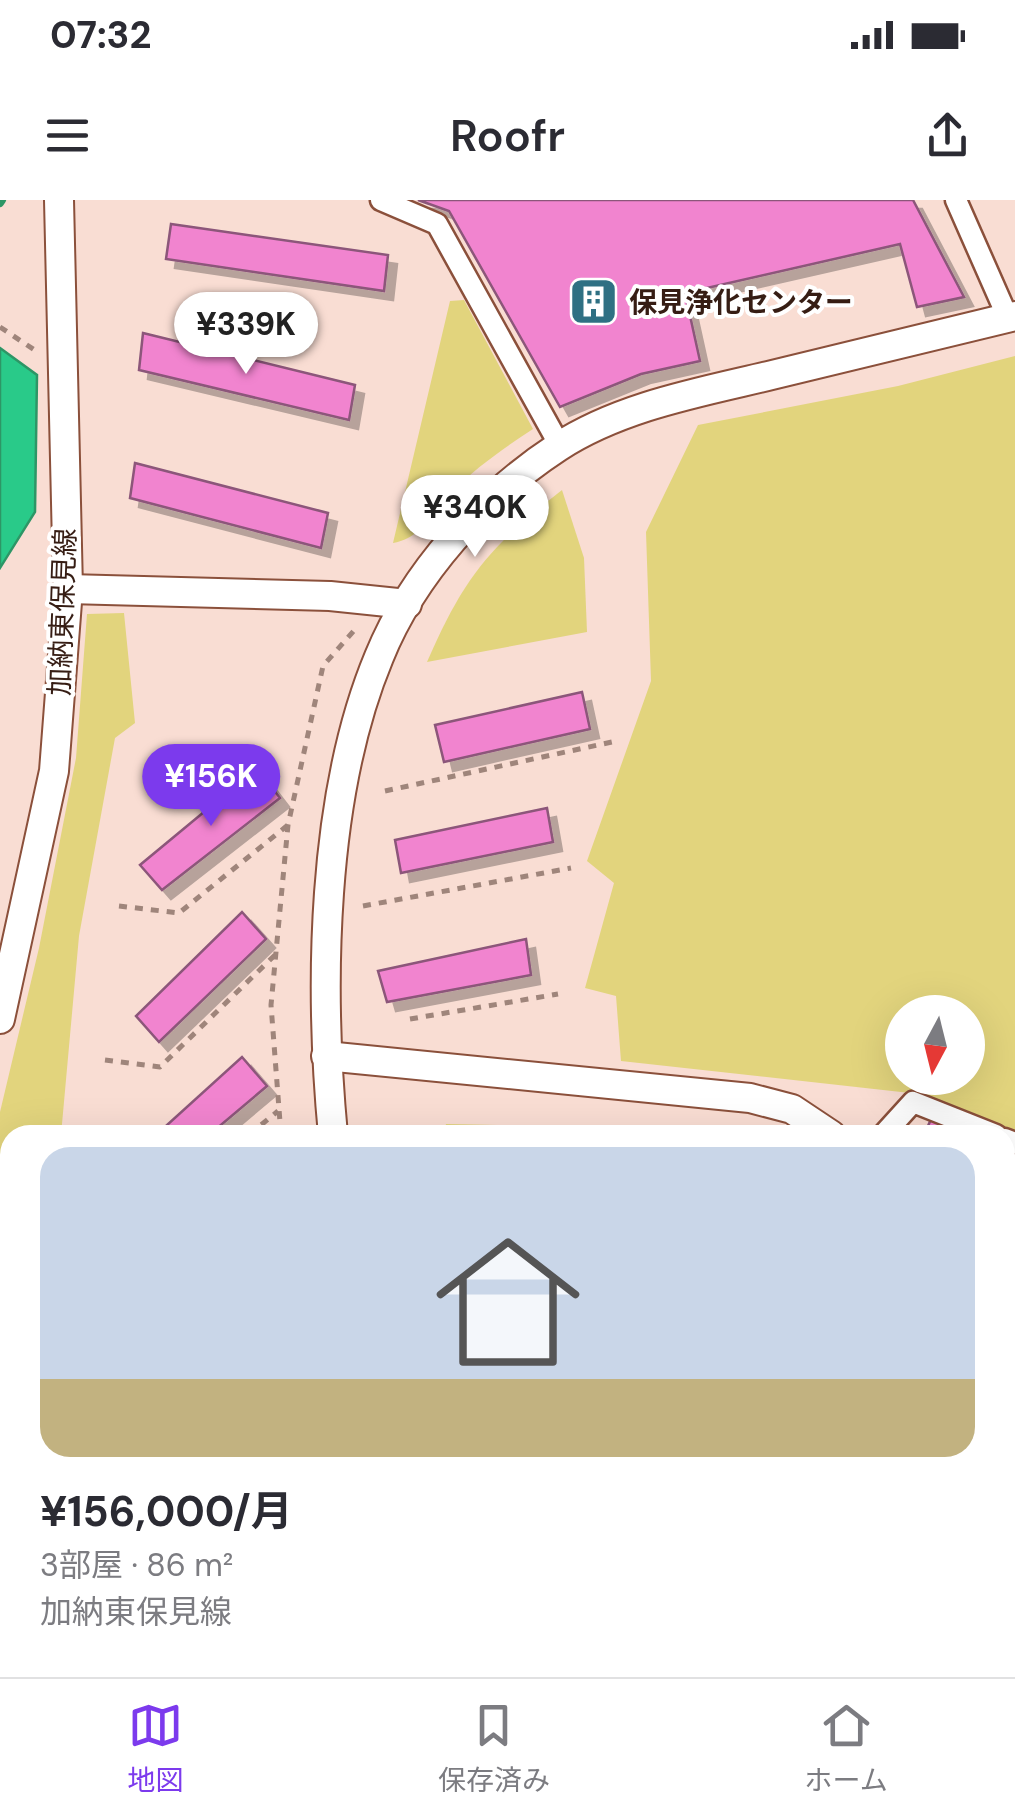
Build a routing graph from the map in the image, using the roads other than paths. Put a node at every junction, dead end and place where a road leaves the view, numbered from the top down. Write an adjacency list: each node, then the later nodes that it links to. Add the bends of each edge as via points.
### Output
1 (59, 200): 6 (street, 加納東保見線)
2 (381, 200): 5 (street, via 437,224)
3 (956, 200): 4 (street)
4 (1012, 317): 5 (street, via 656,403)
5 (560, 446): 7 (street, via 490,501 439,556)
6 (68, 589): 7 (street); 8 (street, 加納東保見線, via 54,771)
7 (407, 604): 9 (street, via 378,658 342,798 326,954)
8 (0, 1019)
9 (326, 1056): 10 (street); 11 (street, via 750,1098 792,1109)
10 (332, 1125)
11 (815, 1125)
12 (892, 1125): 13 (street, via 913,1102)
13 (971, 1125)

